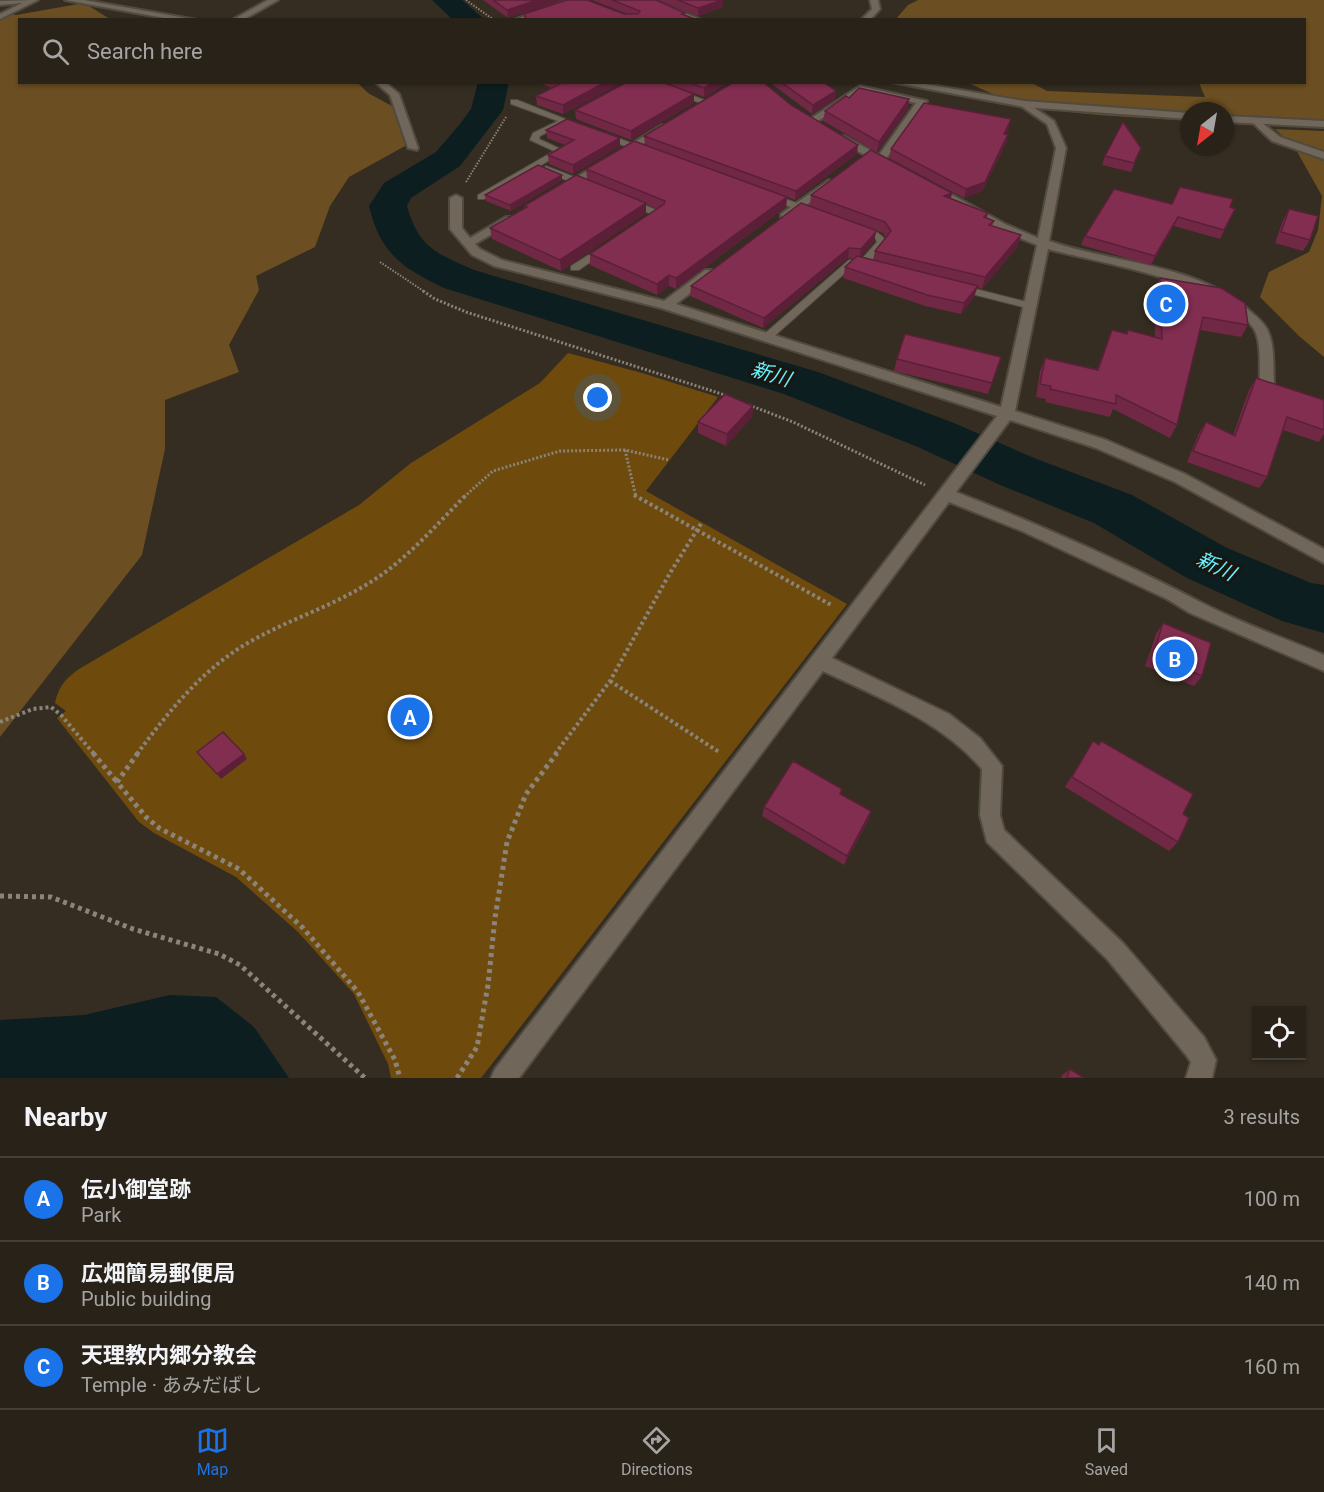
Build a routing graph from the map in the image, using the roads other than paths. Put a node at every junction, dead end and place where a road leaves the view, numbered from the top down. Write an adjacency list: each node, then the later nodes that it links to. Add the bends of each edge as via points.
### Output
1 (33, 0): 7 (street); 9 (street)
2 (69, 0): 10 (street)
3 (274, 0): 11 (street)
4 (578, 0): 8 (street); 12 (street)
5 (645, 0): 13 (street)
6 (874, 0): 14 (street, via 876,9)
7 (0, 3)
8 (589, 3)
9 (0, 17)
10 (181, 18)
11 (240, 18)
12 (524, 18)
13 (693, 18)
14 (867, 18)
15 (382, 84): 29 (street, via 394,94)
16 (654, 84): 19 (lane)
17 (907, 84): 20 (street)
18 (514, 102): 23 (lane)
19 (706, 102)
20 (1024, 104): 22 (street); 52 (street, via 1051,123 1061,148)
21 (576, 115): 23 (lane)
22 (1180, 115)
23 (566, 120): 28 (lane); 33 (lane, via 536,135 534,140 561,151)
24 (1234, 120): 25 (street)
25 (1256, 121): 27 (street); 31 (street, via 1276,139)
26 (669, 124): 28 (street)
27 (1324, 124)
28 (633, 146): 30 (lane); 36 (street)
29 (413, 148)
30 (655, 154)
31 (1324, 156)
32 (880, 160): 32 (street, via 922,101 860,89 817,124 864,157); 34 (street)
33 (538, 165): 36 (lane); 41 (lane)
34 (901, 171)
35 (842, 174): 44 (street)
36 (577, 181): 38 (lane); 39 (street)
37 (921, 182): 52 (street)
38 (597, 189)
39 (557, 192)
40 (764, 195): 44 (lane)
41 (481, 197)
42 (617, 197): 48 (lane, via 658,213)
43 (456, 198): 50 (street, via 456,229)
44 (797, 207): 45 (lane); 47 (street)
45 (818, 214)
46 (517, 215): 50 (street)
47 (779, 221)
48 (640, 225)
49 (848, 225): 54 (lane, via 878,236 882,242)
50 (467, 244): 58 (street, via 498,262)
51 (612, 244): 56 (lane)
52 (1043, 244): 59 (street); 61 (street, via 1201,286 1232,301 1260,327)
53 (723, 263): 58 (street)
54 (862, 265): 55 (lane); 60 (lane, via 852,262)
55 (874, 267)
56 (575, 268)
57 (952, 286): 59 (lane)
58 (666, 305): 60 (street)
59 (1031, 306): 62 (street)
60 (766, 338): 62 (street)
61 (1267, 383)
62 (1007, 413): 63 (street); 64 (street, via 1101,444 1180,478)
63 (948, 490): 65 (street); 66 (street, via 1196,608)
64 (1324, 557)
65 (819, 660): 67 (street); 68 (street, via 942,720 993,766 990,815 994,835 1115,951 1144,985 1204,1060)
66 (1324, 663)
67 (504, 1078)
68 (1199, 1078)

